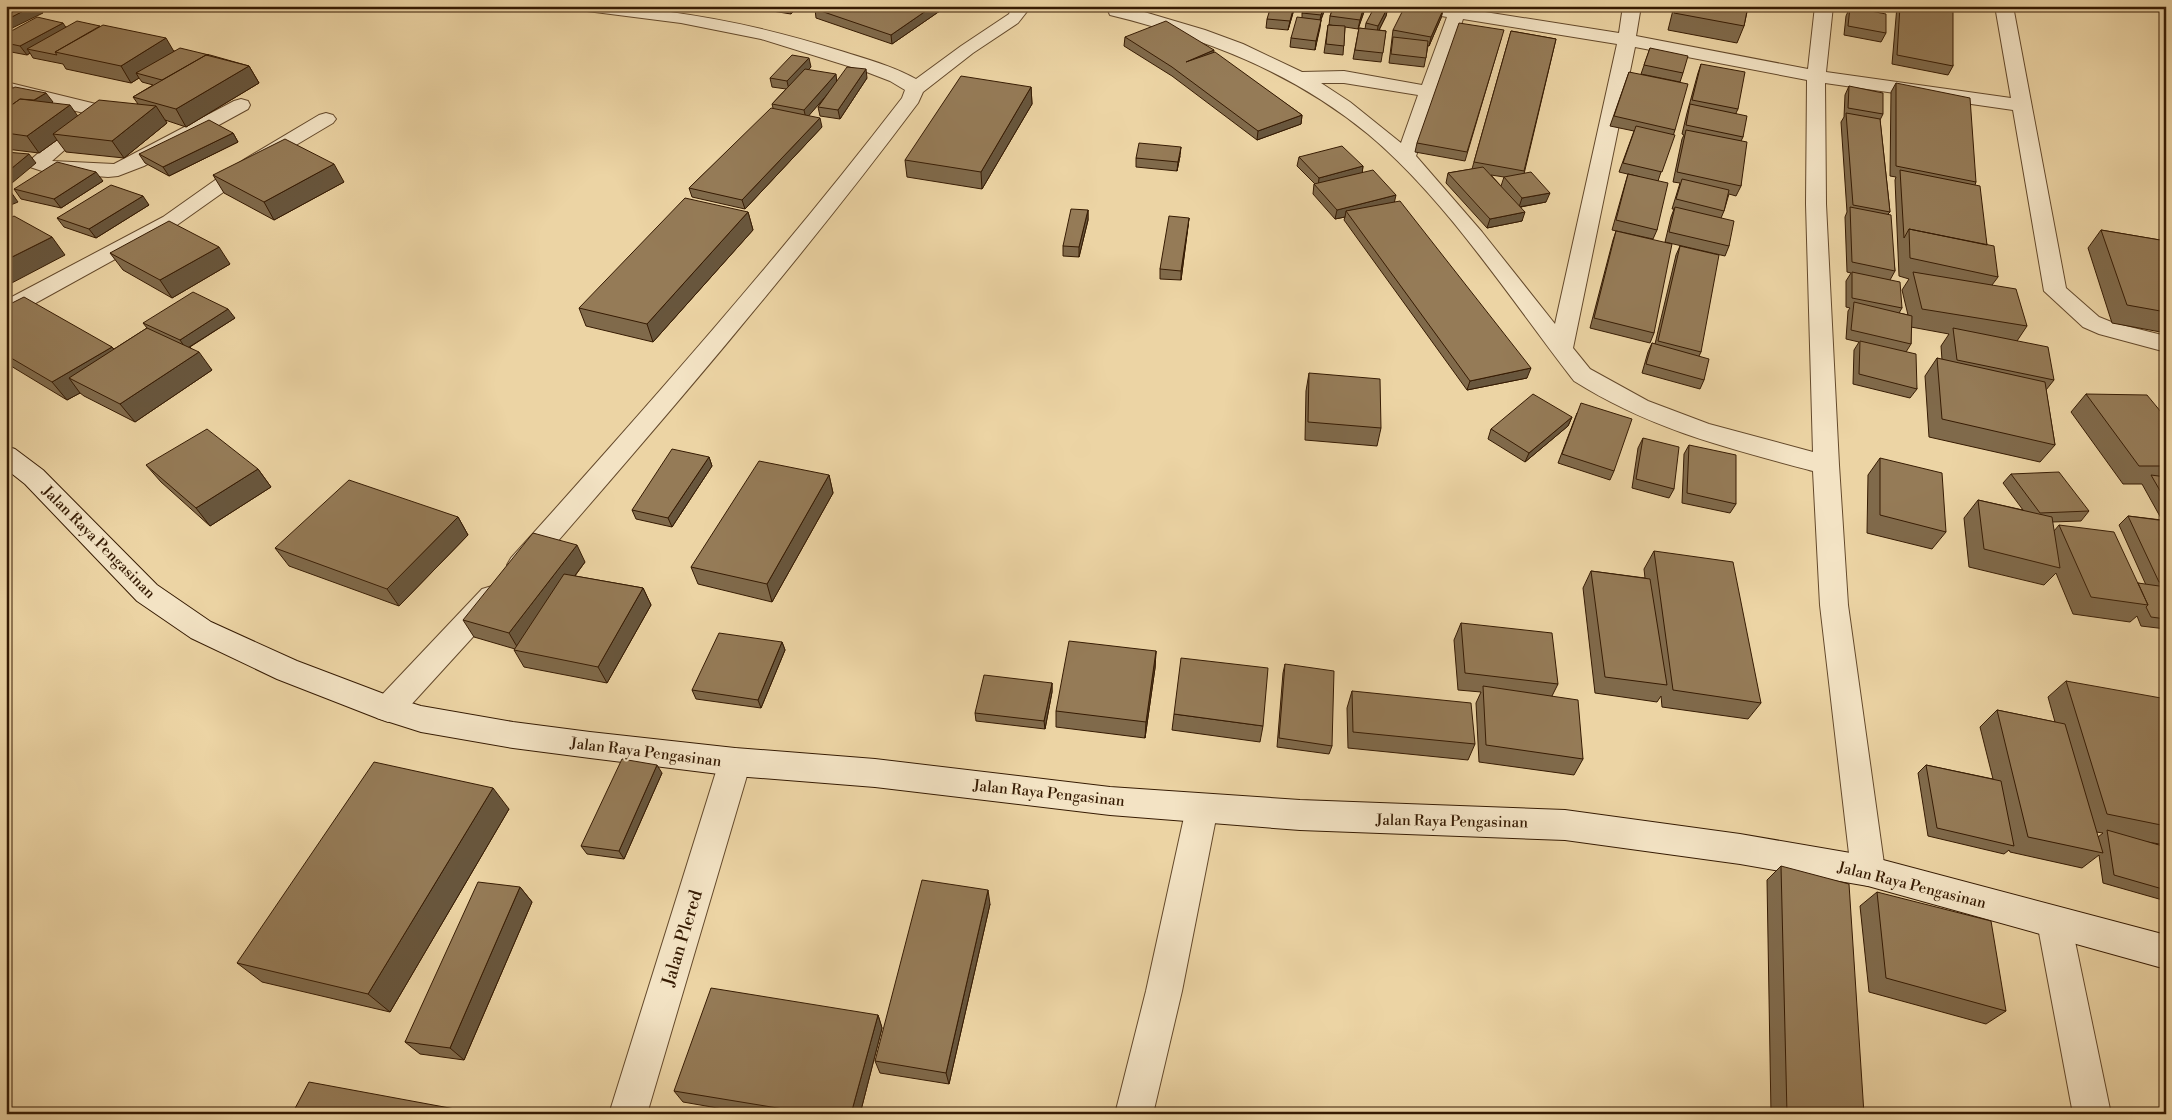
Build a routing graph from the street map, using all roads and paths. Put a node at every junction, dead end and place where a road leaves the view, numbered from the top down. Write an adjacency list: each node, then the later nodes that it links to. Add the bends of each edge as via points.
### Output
1 (587, 6): 9 (street)
2 (1018, 6): 14 (street, via 1019,14 976,42)
3 (1115, 6): 12 (street, via 1121,12 1174,26 1235,48)
4 (1413, 6): 8 (street)
5 (1632, 6): 10 (street)
6 (1824, 6): 11 (street)
7 (2004, 6): 17 (street)
8 (1458, 10): 10 (street); 15 (street)
9 (688, 12): 14 (street, via 815,47 897,77 909,83)
10 (1627, 40): 11 (street); 22 (street)
11 (1816, 76): 17 (street); 24 (street, via 1816,204)
12 (1301, 78): 15 (street, via 1344,78); 19 (street, via 1338,102)
13 (6, 88): 16 (street, via 93,108 95,113 86,122 38,163 108,171 132,165)
14 (914, 90): 25 (street, via 911,100 814,225 684,380 520,567)
15 (1430, 92): 19 (street)
16 (241, 105)
17 (2022, 105): 21 (street, via 2055,291 2091,322)
18 (326, 119): 20 (street, via 252,163 170,221)
19 (1405, 158): 22 (street, via 1469,229)
20 (6, 310)
21 (2166, 344)
22 (1561, 348): 24 (street, via 1582,375 1628,402 1714,436)
23 (6, 455): 25 (street, Jalan Raya Pengasinan, via 34,477 147,594 201,630 286,670)
24 (1826, 465): 28 (street, via 1834,604)
25 (388, 709): 26 (street, Jalan Raya Pengasinan, via 421,719 513,735)
26 (735, 762): 27 (street, Jalan Raya Pengasinan, via 875,773 1110,802); 31 (street, Jalan Plered)
27 (1202, 808): 28 (street, Jalan Raya Pengasinan, via 1379,819 1565,825); 32 (street, via 1164,991)
28 (1868, 871): 29 (street, Jalan Raya Pengasinan)
29 (2054, 922): 30 (street, Jalan Raya Pengasinan); 33 (street)
30 (2166, 952)
31 (628, 1114)
32 (1134, 1114)
33 (2092, 1114)

